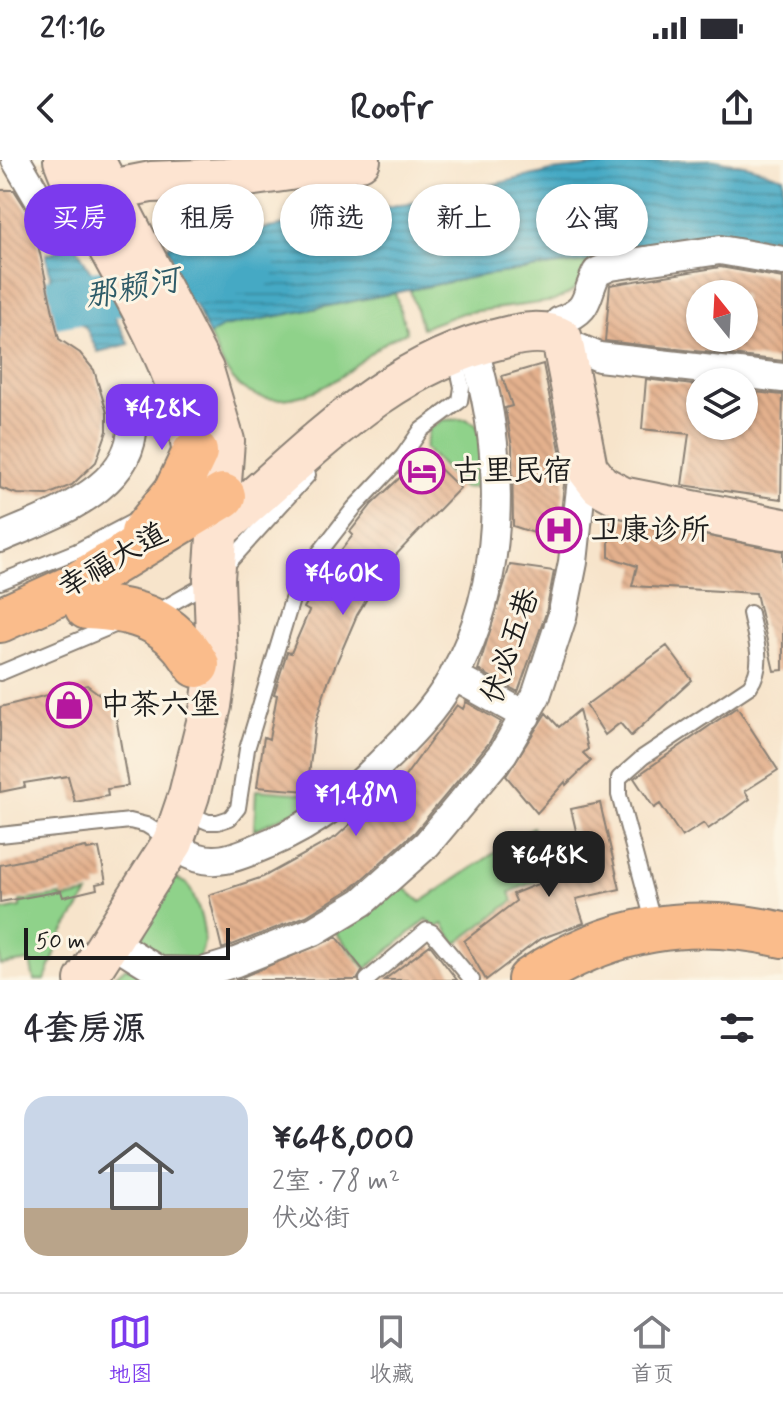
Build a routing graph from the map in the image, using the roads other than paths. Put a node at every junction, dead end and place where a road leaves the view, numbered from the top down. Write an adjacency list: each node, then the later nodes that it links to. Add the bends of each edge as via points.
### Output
1 (16, 160): 3 (street)
2 (360, 160): 4 (street, via 226,179)
3 (30, 184)
4 (136, 184)
5 (120, 256): 11 (street)
6 (783, 261): 8 (street, via 720,250 611,266 597,272)
7 (522, 333): 9 (lane, via 518,343); 14 (street, via 553,333 562,339); 18 (street, via 451,352 394,381)
8 (569, 334): 10 (street, via 599,357); 16 (street, via 599,456 613,476); 18 (street, via 528,319 486,325 401,359 364,384)
9 (468, 364): 12 (lane, via 433,375); 28 (street, via 494,448 496,519 476,621); 31 (lane, via 460,401 421,430 354,508 294,593 247,749 238,808 230,818)
10 (783, 378)
11 (183, 385): 13 (street); 18 (street, via 224,441); 19 (street, via 131,411 135,432 130,452 105,481 72,506)
12 (368, 423)
13 (195, 452): 18 (main road)
14 (584, 460): 17 (street, via 592,477 610,493); 29 (street, 伏必五巷, via 562,617)
15 (318, 465): 18 (lane)
16 (783, 514)
17 (783, 529)
18 (201, 535): 20 (lane, via 113,534); 21 (main road, 幸福大道, via 166,564); 23 (lane); 24 (main road, 幸福大道, via 123,556 73,587); 26 (street); 31 (street, via 215,682)
19 (0, 538)
20 (0, 582)
21 (87, 607): 23 (main road, via 121,608); 25 (main road, 幸福大道)
22 (750, 613): 32 (lane, via 759,660 750,686 619,778)
23 (145, 616): 26 (main road, via 184,642); 27 (lane)
24 (0, 620)
25 (0, 642)
26 (197, 665): 31 (street)
27 (0, 673)
28 (451, 681): 29 (street); 31 (street, via 395,750 336,807 310,823 212,863 194,859)
29 (521, 725): 34 (street, 伏必五巷, via 427,844 362,902 314,931 236,962 184,973 159,971)
30 (0, 835): 31 (lane, via 113,821)
31 (175, 835): 34 (street); 36 (street)
32 (655, 929): 33 (main road, via 717,923); 40 (main road, via 622,936 554,964)
33 (783, 935)
34 (111, 941): 37 (street)
35 (783, 950): 41 (main road, via 736,940 656,942)
36 (72, 980)
37 (85, 980)
38 (367, 980): 39 (lane, via 427,930)
39 (472, 980)
40 (530, 980)
41 (554, 980)

